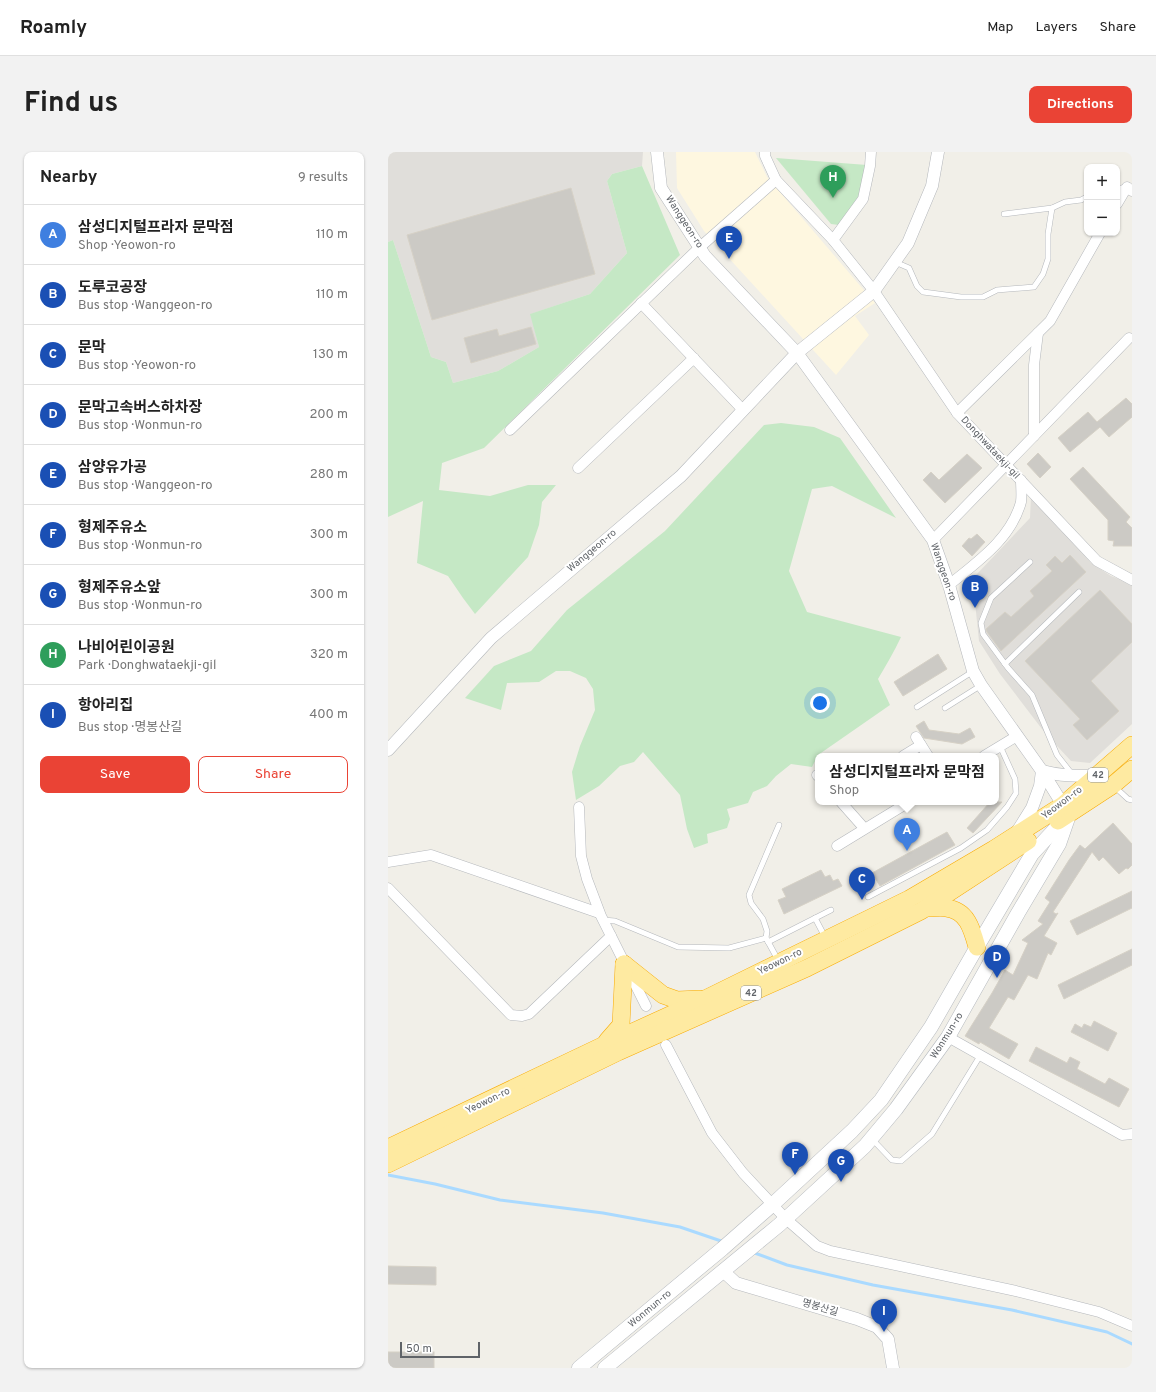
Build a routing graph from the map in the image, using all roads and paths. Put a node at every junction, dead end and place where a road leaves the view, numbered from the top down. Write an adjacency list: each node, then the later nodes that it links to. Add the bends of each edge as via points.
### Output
1 (657, 152): 13 (street, Wanggeon-ro, via 661,188)
2 (765, 152): 5 (street, Donghwataekji-gil)
3 (871, 152): 12 (street, via 863,199)
4 (938, 152): 14 (street, via 932,186 908,243)
5 (776, 180): 12 (street, Donghwataekji-gil); 13 (street)
6 (1125, 189): 8 (street)
7 (1084, 198): 9 (lane, via 1065,202)
8 (1119, 200)
9 (1052, 208): 10 (lane); 14 (lane, via 1048,259 1034,287 997,290 983,297 923,292 917,286 909,268)
10 (1004, 214)
11 (1098, 236): 17 (street, via 1050,321)
12 (833, 240): 15 (street, Donghwataekji-gil)
13 (700, 247): 16 (street); 19 (street, Wanggeon-ro, via 705,256)
14 (894, 262): 15 (street)
15 (874, 291): 19 (street); 22 (street, Donghwataekji-gil)
16 (641, 304): 20 (street); 23 (street)
17 (1038, 333): 22 (street); 24 (street, via 1034,365)
18 (1129, 338): 24 (street)
19 (797, 353): 21 (street, Wanggeon-ro); 28 (street, Wanggeon-ro)
20 (694, 358): 21 (street); 26 (street)
21 (743, 410): 41 (street, Wanggeon-ro, via 680,476 491,638)
22 (957, 413): 25 (street, Donghwataekji-gil)
23 (510, 430)
24 (1034, 436): 25 (street)
25 (1006, 464): 27 (street, Donghwataekji-gil); 28 (street)
26 (578, 468)
27 (1021, 480): 30 (street, Donghwataekji-gil, via 1097,561); 31 (street, via 1021,500 1013,522 986,554)
28 (933, 540): 31 (street, Wanggeon-ro)
29 (1030, 562): 33 (lane, via 991,598 981,623 983,634)
30 (1132, 580)
31 (949, 585): 34 (street, Wanggeon-ro)
32 (1079, 592): 33 (lane)
33 (1005, 664): 47 (lane, via 1032,695 1057,755)
34 (973, 671): 35 (street, Wanggeon-ro); 36 (lane)
35 (981, 685): 37 (lane); 38 (street, Wanggeon-ro)
36 (917, 708)
37 (945, 708)
38 (1017, 736): 40 (street); 46 (street, Wanggeon-ro)
39 (1132, 745): 48 (highway, Yeowon-ro / 42)
40 (1000, 746): 44 (street); 61 (lane, via 1015,779 1016,793 987,830 961,848)
41 (388, 750)
42 (906, 753): 43 (street, via 919,741)
43 (926, 753)
44 (989, 753)
45 (1132, 769): 49 (highway, Yeowon-ro / 42)
46 (1042, 771): 47 (street); 54 (street, Wanggeon-ro); 57 (street, via 1032,808)
47 (1074, 776): 48 (street)
48 (1096, 776): 54 (highway, Yeowon-ro / 42)
49 (1113, 785): 50 (lane); 54 (highway, Yeowon-ro / 42)
50 (1132, 800)
51 (844, 805): 56 (street)
52 (904, 805): 56 (street)
53 (579, 807): 64 (street, via 581,856)
54 (1066, 809): 57 (highway, Yeowon-ro / 42); 62 (highway, Yeowon-ro / 42); 69 (main road, Wonmun-ro, via 1032,854); 75 (main road, Wonmun-ro, via 1059,844)
55 (779, 825): 67 (lane, via 749,896 763,919)
56 (864, 828): 58 (street)
57 (1014, 836): 68 (highway, Yeowon-ro / 42, via 909,899)
58 (837, 846)
59 (388, 862): 64 (street, via 431,854)
60 (388, 888): 66 (street, via 511,1015 529,1014)
61 (868, 897)
62 (928, 908): 69 (highway, via 947,908 957,911 966,918 973,931); 82 (highway, Yeowon-ro / 42, via 807,968 618,1052)
63 (831, 910): 65 (lane)
64 (601, 916): 66 (street); 67 (lane, via 678,947 729,948)
65 (816, 918): 67 (lane); 68 (lane)
66 (610, 936): 71 (street)
67 (767, 940): 70 (lane)
68 (827, 940): 70 (highway, Yeowon-ro / 42)
69 (976, 947): 74 (main road, Wonmun-ro)
70 (780, 962): 72 (highway, Yeowon-ro / 42)
71 (624, 964): 72 (highway, via 662,995 677,1000); 73 (street); 76 (highway, via 621,1025)
72 (705, 999): 76 (highway, Yeowon-ro / 42)
73 (646, 1006)
74 (931, 1027): 75 (main road); 83 (main road, Wonmun-ro, via 881,1100 852,1131)
75 (948, 1037): 78 (street); 80 (main road, Wonmun-ro, via 896,1109)
76 (604, 1045): 81 (highway, Yeowon-ro / 42)
77 (666, 1045): 83 (street, via 712,1133)
78 (980, 1056): 79 (street, via 1122,1135); 80 (lane, via 932,1134 901,1161 892,1160)
79 (1132, 1134)
80 (871, 1138): 84 (main road, Wonmun-ro)
81 (388, 1148)
82 (388, 1164)
83 (769, 1208): 84 (street); 85 (main road, Wonmun-ro)
84 (783, 1222): 86 (main road, Wonmun-ro); 87 (street, via 817,1246 830,1251 1016,1291 1099,1312)
85 (717, 1253): 86 (main road); 88 (main road, Wonmun-ro)
86 (728, 1267): 89 (main road, Wonmun-ro); 90 (street, 명봉산길, via 736,1283 877,1327 888,1339)
87 (1132, 1326)
88 (579, 1368)
89 (605, 1368)
90 (893, 1368)

